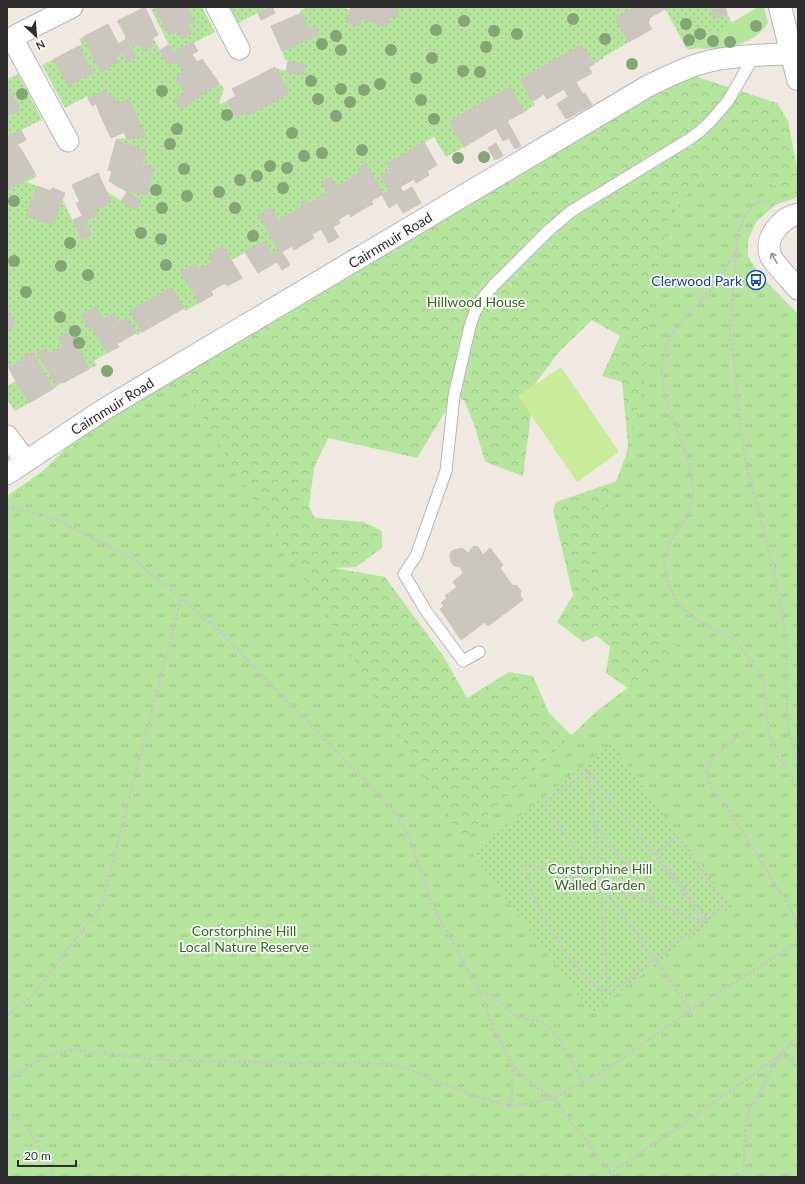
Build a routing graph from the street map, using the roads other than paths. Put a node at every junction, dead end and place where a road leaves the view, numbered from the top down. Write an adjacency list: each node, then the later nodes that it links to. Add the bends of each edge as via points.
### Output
1 (72, 7): 4 (street)
2 (217, 7): 5 (street)
3 (780, 7): 6 (street)
4 (9, 39): 9 (street)
5 (239, 49)
6 (792, 54): 7 (street, Cairnmuir Road); 8 (street)
7 (754, 56): 13 (street, Cairnmuir Road, via 699,64 648,86 110,406); 15 (lane, via 719,112 699,132 585,202 559,221 493,286 475,312 454,396 446,471 416,556 404,574 426,611 463,661)
8 (798, 79)
9 (68, 141)
10 (798, 214): 11 (street, one-way to 10, via 771,257 769,243 775,228)
11 (798, 289)
12 (7, 436): 13 (street)
13 (26, 460): 14 (street, Cairnmuir Road)
14 (7, 474)
15 (478, 652)

